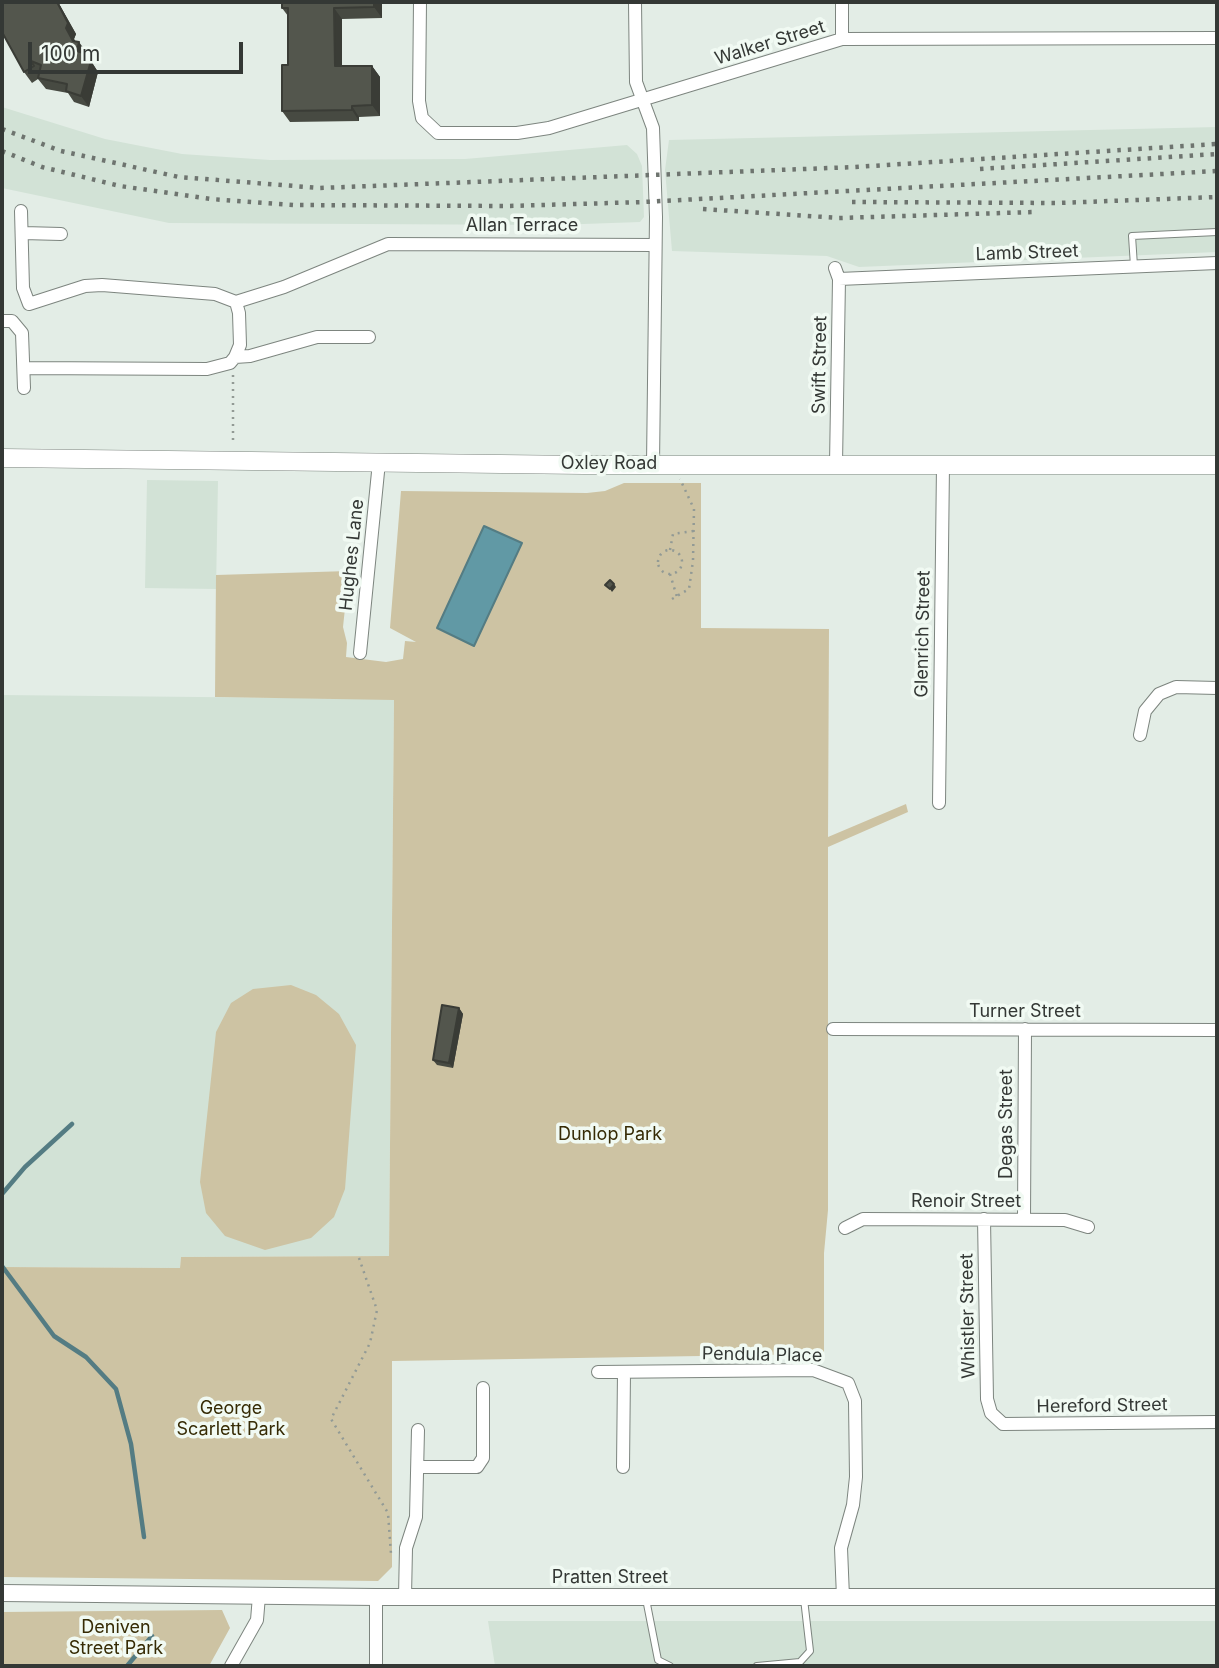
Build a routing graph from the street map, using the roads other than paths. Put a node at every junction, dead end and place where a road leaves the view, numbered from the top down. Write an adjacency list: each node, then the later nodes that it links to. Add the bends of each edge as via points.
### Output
1 (420, 2): 6 (street, Walker Street, via 419,101 422,118 438,133 517,133 549,128)
2 (635, 2): 6 (street, via 636,73)
3 (842, 2): 5 (street)
4 (1217, 38): 5 (street, Walker Street)
5 (842, 39): 6 (street, Walker Street)
6 (643, 100): 11 (street, via 653,128)
7 (21, 211): 9 (street)
8 (1217, 232): 13 (lane, via 1132,236)
9 (23, 233): 10 (street); 16 (street, via 23,288)
10 (61, 234)
11 (655, 245): 15 (street, Allan Terrace, via 388,244); 24 (street)
12 (1217, 263): 13 (street, Lamb Street)
13 (1134, 266): 14 (street, Lamb Street)
14 (837, 273): 25 (street, Swift Street)
15 (236, 302): 16 (street, via 215,294 102,285); 19 (street, via 240,345)
16 (29, 304): 17 (street)
17 (7, 321): 20 (street, via 22,333)
18 (369, 337): 19 (street, via 317,337)
19 (232, 360): 20 (street, via 190,369)
20 (24, 368): 21 (street)
21 (24, 388)
22 (2, 458): 23 (main road, Oxley Road)
23 (379, 462): 24 (main road, Oxley Road); 28 (street, Hughes Lane)
24 (653, 464): 25 (main road, Oxley Road)
25 (836, 464): 26 (main road, Oxley Road)
26 (943, 465): 27 (main road, Oxley Road); 31 (street, Glenrich Street)
27 (1217, 465)
28 (360, 653)
29 (1217, 688): 30 (street, via 1176,687 1159,694 1145,711)
30 (1140, 735)
31 (939, 803)
32 (833, 1029): 33 (street, Turner Street)
33 (1025, 1029): 34 (street, Turner Street); 36 (street, Degas Street)
34 (1217, 1030)
35 (984, 1219): 36 (street, Renoir Street); 38 (street, Renoir Street, via 863,1219); 42 (street, Whistler Street)
36 (1024, 1220): 37 (street, Renoir Street, via 1065,1220)
37 (1088, 1227)
38 (845, 1228)
39 (598, 1372): 40 (street, Pendula Place)
40 (624, 1372): 46 (street); 53 (street, Pendula Place, via 813,1370 848,1383 855,1401 856,1476 841,1548)
41 (483, 1388): 45 (street, via 483,1458 477,1467)
42 (991, 1413): 43 (street, Hereford Street, via 1003,1424)
43 (1217, 1422)
44 (418, 1430): 45 (street)
45 (418, 1467): 49 (street, via 416,1517 406,1548)
46 (623, 1467)
47 (2, 1593): 48 (street, Pratten Street)
48 (259, 1596): 50 (street, Pratten Street); 55 (street, via 257,1619)
49 (405, 1596): 50 (street, Pratten Street); 51 (street, Pratten Street)
50 (376, 1597): 56 (street)
51 (646, 1597): 52 (street, Pratten Street); 57 (lane, via 658,1660)
52 (804, 1597): 53 (street, Pratten Street); 58 (lane, via 810,1651 800,1662)
53 (843, 1597): 54 (street, Pratten Street)
54 (1217, 1597)
55 (231, 1666)
56 (376, 1666)
57 (670, 1666)
58 (757, 1666)

